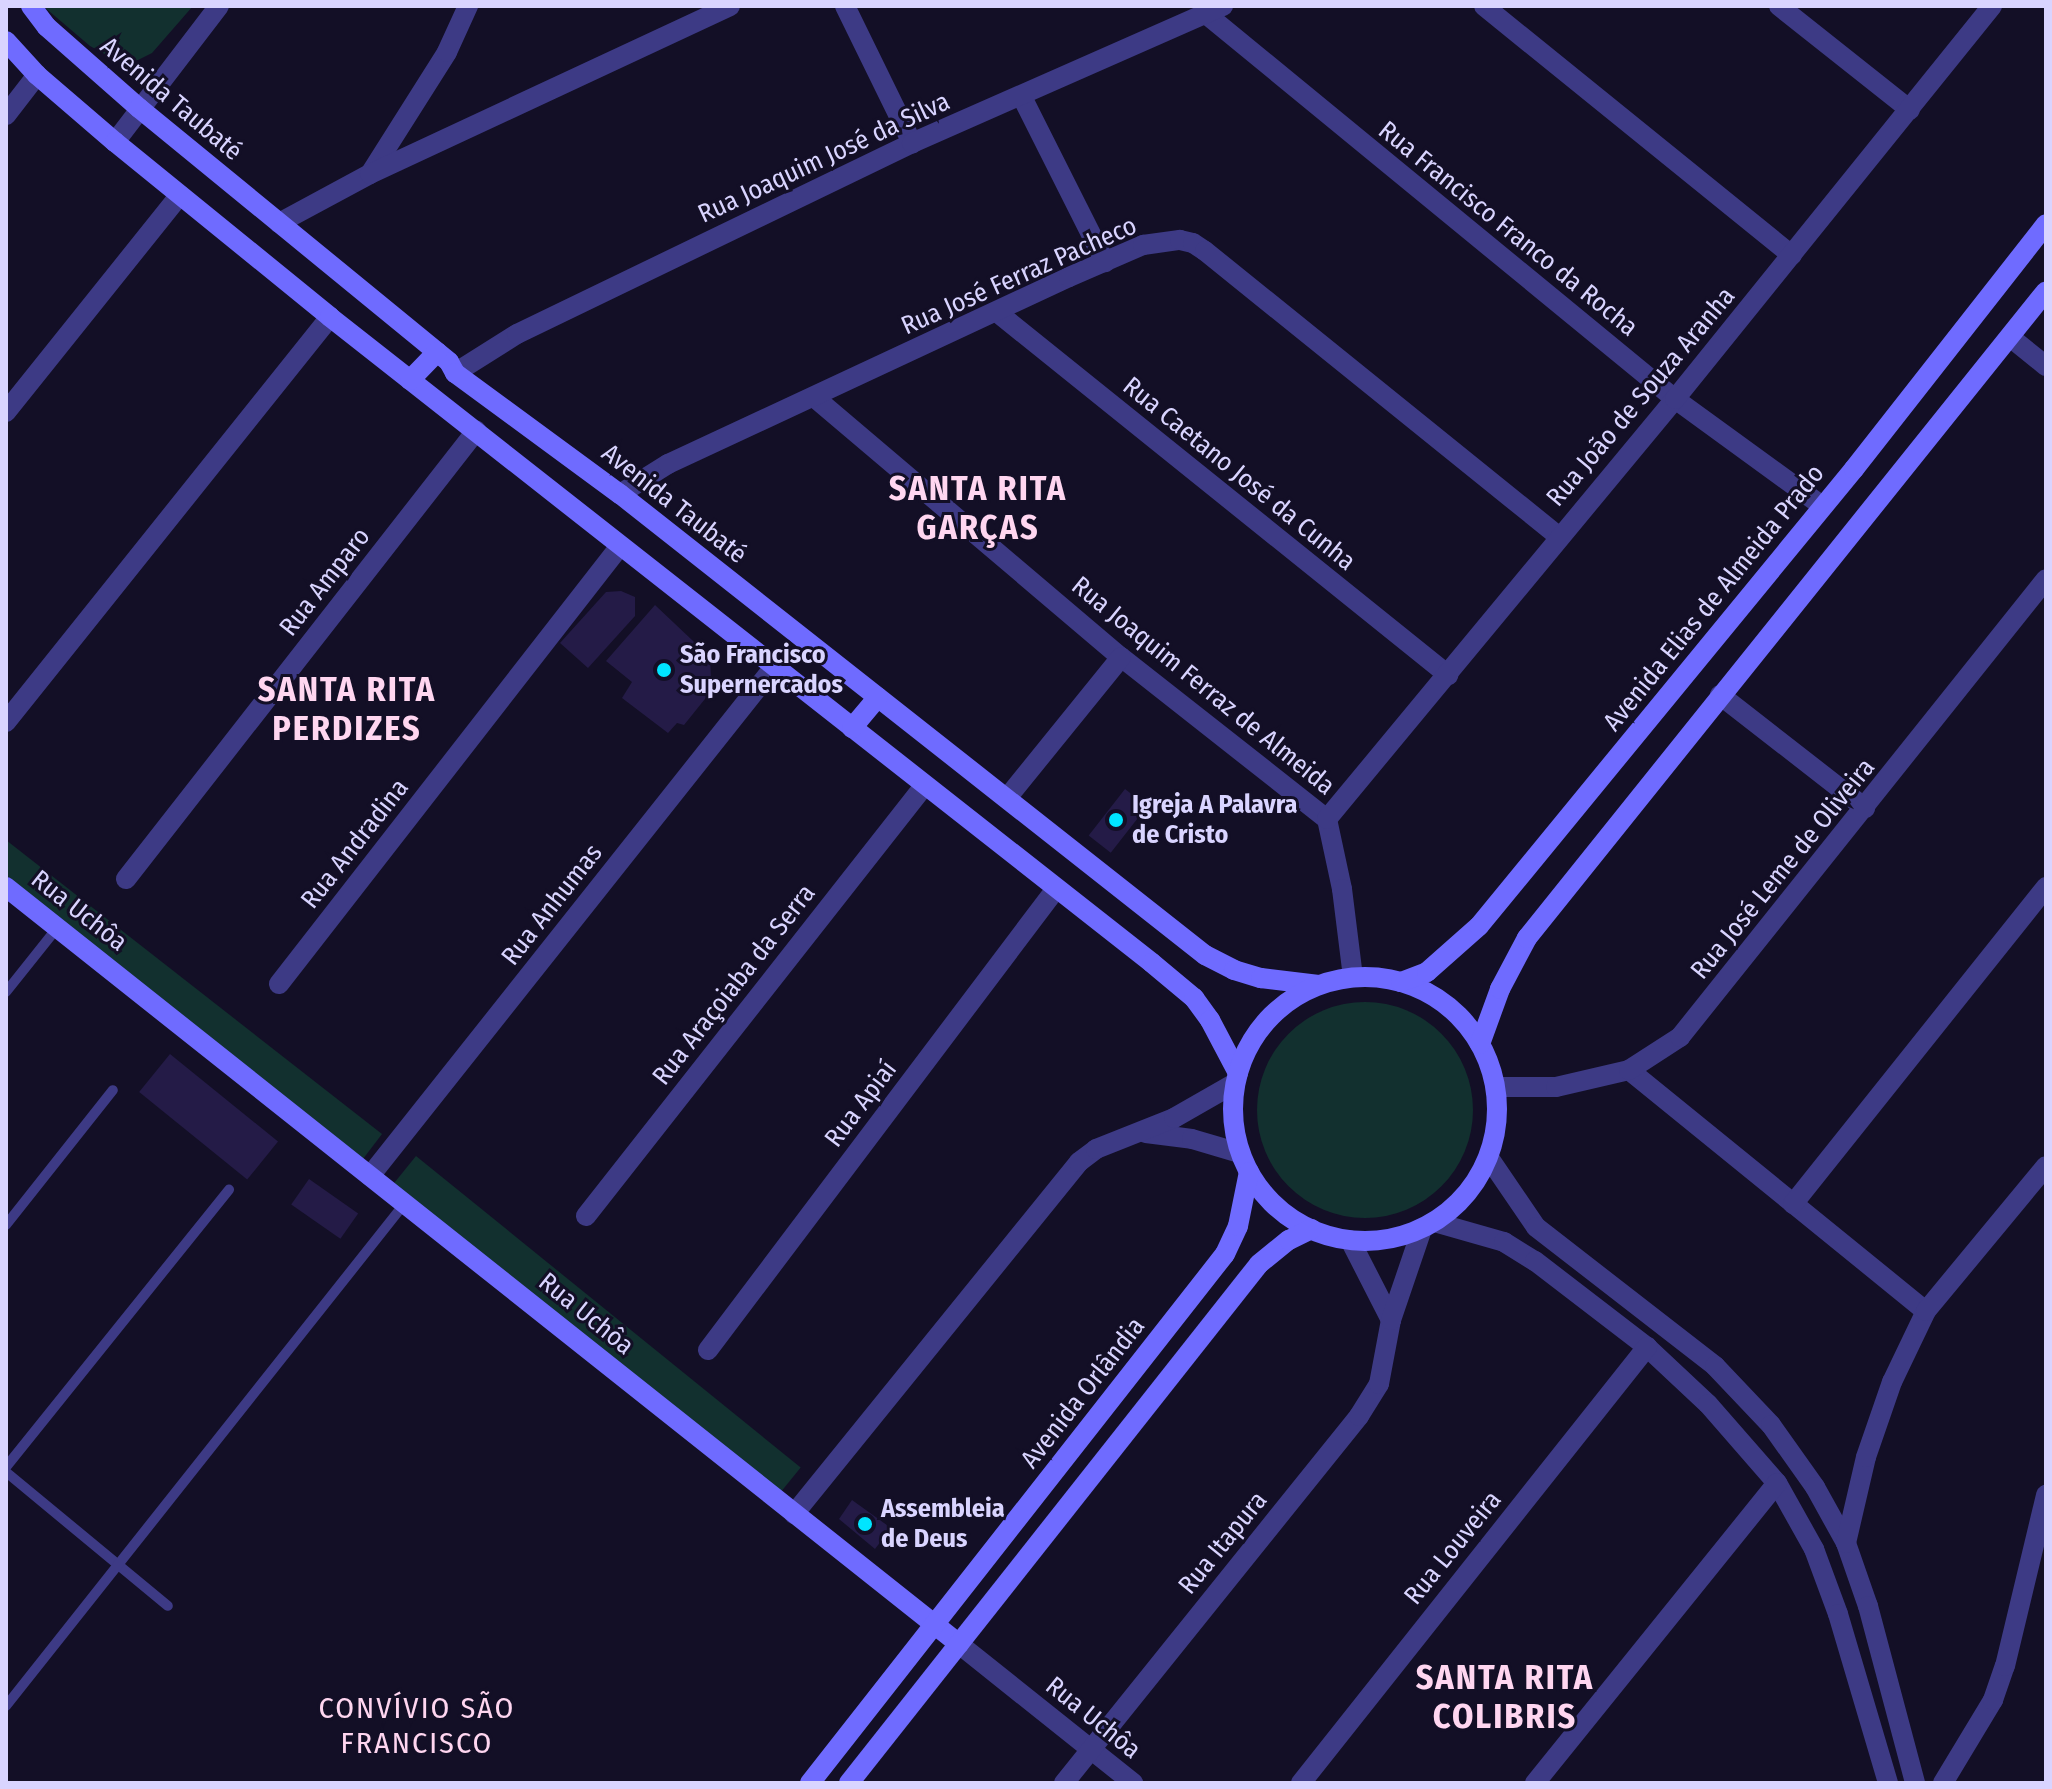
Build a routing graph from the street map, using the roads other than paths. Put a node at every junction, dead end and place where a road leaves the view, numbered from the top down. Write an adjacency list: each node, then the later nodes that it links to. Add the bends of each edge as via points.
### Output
1 (31, 6): 13 (street, Avenida Taubaté, via 47,27)
2 (219, 6): 13 (street)
3 (468, 6): 18 (street, via 447,52)
4 (730, 6): 18 (street)
5 (845, 6): 17 (street)
6 (1484, 6): 22 (street)
7 (1779, 6): 14 (street)
8 (1992, 6): 14 (street, Rua João de Souza Aranha)
9 (1214, 10): 12 (street, Rua Joaquim José da Silva); 33 (street, Rua Francisco Franco da Rocha)
10 (6, 41): 11 (street)
11 (37, 75): 15 (street); 16 (street)
12 (1022, 97): 17 (street, Rua Joaquim José da Silva); 23 (street)
13 (139, 108): 16 (street); 20 (street, Avenida Taubaté)
14 (1910, 110): 22 (street, Rua João de Souza Aranha)
15 (6, 115)
16 (115, 142): 19 (street)
17 (912, 143): 30 (street, Rua Joaquim José da Silva, via 517,334)
18 (370, 174): 20 (street)
19 (180, 195): 26 (street); 35 (street)
20 (279, 223): 28 (street, Avenida Taubaté)
21 (2046, 224): 38 (street, Avenida Elias de Almeida Prado)
22 (1792, 255): 33 (street, Rua João de Souza Aranha)
23 (1105, 262): 25 (street, Rua José Ferraz Pacheco); 39 (street, Rua José Ferraz Pacheco, via 1143,245 1193,243)
24 (2046, 291): 27 (street)
25 (998, 313): 32 (street, Rua José Ferraz Pacheco); 44 (street, Rua Caetano José da Cunha)
26 (330, 317): 31 (street); 47 (street)
27 (2010, 337): 29 (street); 45 (street)
28 (437, 352): 30 (street, Avenida Taubaté); 31 (street)
29 (2046, 366)
30 (455, 373): 34 (street); 37 (street, Avenida Taubaté)
31 (410, 380): 34 (street)
32 (814, 397): 37 (street, Rua José Ferraz Pacheco, via 668,464); 42 (street, Rua Joaquim Ferraz de Almeida)
33 (1675, 399): 38 (street, Rua Francisco Franco da Rocha); 39 (street, Rua João de Souza Aranha)
34 (436, 401): 36 (street)
35 (6, 412)
36 (476, 431): 40 (street); 53 (street, Rua Amparo)
37 (620, 494): 46 (street, Avenida Taubaté)
38 (1821, 505): 59 (street, Avenida Elias de Almeida Prado, via 1479,926 1427,972)
39 (1559, 537): 44 (street, Rua João de Souza Aranha)
40 (620, 546): 43 (street); 60 (street, Rua Andradina)
41 (2046, 579): 51 (street, Rua José Leme de Oliveira)
42 (1121, 657): 50 (street); 52 (street, Rua Joaquim Ferraz de Almeida)
43 (774, 667): 48 (street); 73 (street, Rua Anhumas)
44 (1448, 675): 52 (street, Rua João de Souza Aranha)
45 (1720, 695): 51 (street); 63 (street, via 1527,938 1500,989)
46 (878, 697): 48 (street); 50 (street, Avenida Taubaté)
47 (6, 722)
48 (852, 728): 49 (street)
49 (924, 786): 56 (street); 77 (street, Rua Araçoiaba da Serra)
50 (1007, 798): 61 (street, Avenida Taubaté, via 1205,955 1261,978)
51 (1865, 808): 64 (street, Rua José Leme de Oliveira, via 1697,1018 1652,1058)
52 (1327, 819): 58 (street, Rua Joaquim Ferraz de Almeida)
53 (126, 879)
54 (6, 887): 57 (street, Rua Uchôa)
55 (2046, 887): 76 (street)
56 (1055, 890): 65 (street, via 1194,998); 85 (street, Rua Apiaí)
57 (57, 928): 62 (lane); 73 (street, Rua Uchôa)
58 (1353, 977): 59 (street); 61 (street)
59 (1401, 982): 63 (street, via 1445,1003)
60 (279, 984)
61 (1319, 985): 65 (street, via 1285,1003 1259,1030)
62 (6, 992)
63 (1480, 1044): 66 (street)
64 (1629, 1070): 66 (street, Rua José Leme de Oliveira, via 1556,1087); 76 (street)
65 (1236, 1078): 68 (street); 69 (street, via 1233,1121)
66 (1496, 1087): 70 (street, via 1498,1120)
67 (113, 1090): 78 (lane)
68 (1142, 1132): 69 (street); 89 (street, via 1096,1149 1079,1162)
69 (1240, 1153): 72 (street)
70 (1489, 1158): 79 (street, via 1459,1202); 90 (street, via 1536,1227 1715,1366 1771,1425)
71 (2046, 1166): 82 (street)
72 (1249, 1172): 80 (street, via 1277,1208); 93 (street, Avenida Orlândia, via 1238,1226 1225,1254)
73 (370, 1176): 75 (street, Rua Uchôa)
74 (229, 1190): 86 (lane)
75 (405, 1203): 89 (street, Rua Uchôa); 91 (lane)
76 (1793, 1204): 82 (street)
77 (586, 1216)
78 (6, 1225)
79 (1428, 1227): 81 (street, via 1389,1239); 83 (street, Rua Itapura); 84 (street, via 1504,1242)
80 (1312, 1229): 81 (street); 94 (street, via 1259,1264)
81 (1350, 1240): 83 (street)
82 (1926, 1311): 90 (street, via 1892,1382 1866,1457)
83 (1391, 1320): 96 (street, Rua Itapura, via 1379,1384 1359,1416)
84 (1647, 1347): 87 (street, via 1708,1404); 101 (street, Rua Louveira)
85 (708, 1350)
86 (6, 1469): 91 (lane)
87 (1777, 1483): 102 (street); 103 (street, via 1824,1575)
88 (2046, 1495): 105 (street, via 1993,1700)
89 (794, 1514): 93 (street, Rua Uchôa)
90 (1846, 1543): 104 (street)
91 (120, 1563): 92 (lane); 95 (lane)
92 (168, 1606)
93 (934, 1624): 94 (street, Rua Uchôa); 97 (street, Avenida Orlândia)
94 (959, 1644): 96 (street, Rua Uchôa); 98 (street)
95 (6, 1706)
96 (1091, 1749): 99 (street, Rua Itapura); 100 (street, Rua Uchôa)
97 (810, 1783)
98 (849, 1783)
99 (1064, 1783)
100 (1133, 1783)
101 (1301, 1783)
102 (1535, 1783)
103 (1888, 1783)
104 (1915, 1783)
105 (1943, 1783)

